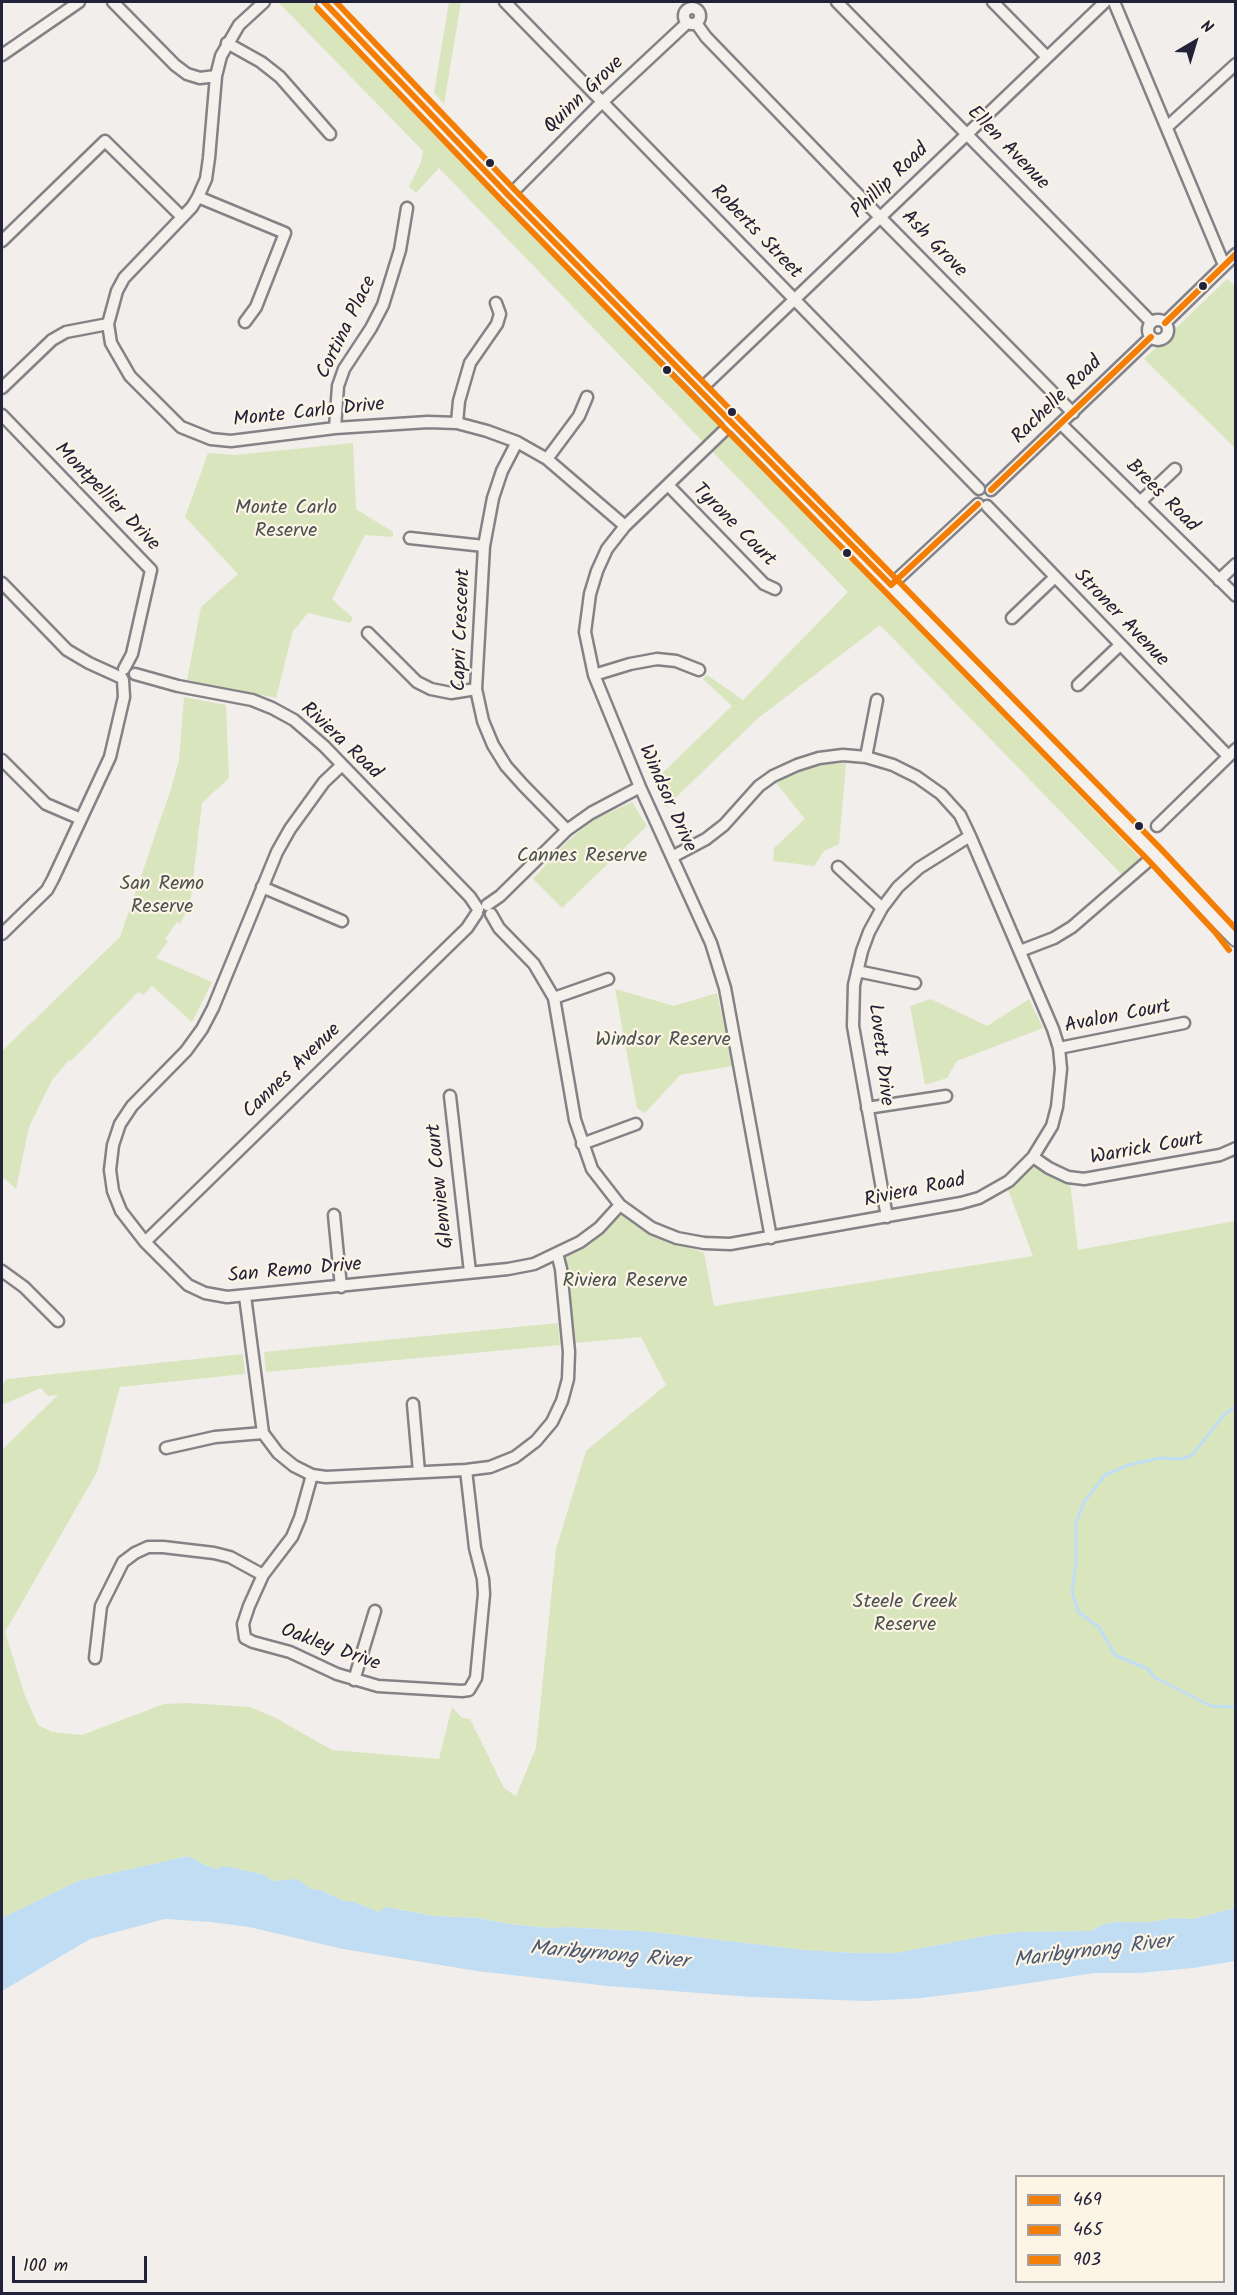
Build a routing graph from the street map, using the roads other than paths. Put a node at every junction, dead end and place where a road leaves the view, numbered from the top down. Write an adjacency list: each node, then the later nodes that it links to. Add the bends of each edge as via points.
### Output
1 (79, 2): 14 (street)
2 (113, 2): 17 (street, via 187,74 200,78)
3 (264, 2): 13 (street)
4 (324, 2): 22 (main road)
5 (505, 2): 18 (street, Roberts Street)
6 (706, 2): 11 (street)
7 (837, 2): 21 (street, Ellen Avenue)
8 (993, 2): 15 (street)
9 (1105, 2): 15 (street, Phillip Road)
10 (1114, 2): 19 (street)
11 (690, 6): 12 (street, via 700,16)
12 (691, 23): 18 (street, Quinn Grove); 26 (street, Ash Grove)
13 (227, 43): 17 (street); 20 (street, via 280,77)
14 (2, 55)
15 (1047, 57): 21 (street, Phillip Road)
16 (1236, 64): 19 (street)
17 (216, 76): 23 (street, via 206,180)
18 (603, 102): 22 (street, Quinn Grove); 30 (street, Roberts Street)
19 (1167, 127): 29 (street)
20 (330, 134)
21 (967, 134): 26 (street, Phillip Road); 33 (street, Ellen Avenue)
22 (509, 196): 38 (main road)
23 (198, 197): 25 (street); 32 (street, via 285,233 256,307)
24 (407, 208): 45 (street, Cortina Place, via 400,250 383,305 338,386)
25 (182, 217): 27 (street, via 105,141); 35 (street, via 124,278)
26 (880, 217): 30 (street, Phillip Road); 40 (street, Ash Grove)
27 (2, 241)
28 (1236, 254): 29 (street)
29 (1224, 265): 34 (street)
30 (795, 299): 38 (street, Phillip Road); 50 (street, Roberts Street)
31 (496, 303): 42 (street, via 500,314 497,324 470,363)
32 (245, 322)
33 (1151, 322): 34 (street); 36 (street)
34 (1165, 323): 36 (street, via 1166,336 1160,340)
35 (108, 324): 37 (street, via 66,332 52,340); 45 (street, Monte Carlo Drive, via 111,343 130,376 168,416 193,433 231,441)
36 (1151, 337): 40 (street, Rachelle Road)
37 (2, 388)
38 (701, 389): 43 (main road)
39 (587, 397): 47 (street, via 579,416)
40 (1072, 412): 44 (street, Rachelle Road)
41 (2, 415): 69 (street, Montpellier Drive, via 151,570)
42 (457, 423): 45 (street, Monte Carlo Drive); 46 (street, Monte Carlo Drive)
43 (732, 423): 49 (street, Windsor Drive); 61 (main road)
44 (1061, 424): 51 (street, Rachelle Road); 52 (street, Brees Road)
45 (335, 428)
46 (517, 442): 47 (street, Monte Carlo Drive); 56 (street, Capri Crescent, via 493,498)
47 (547, 459): 54 (street, Monte Carlo Drive)
48 (1175, 469): 52 (street)
49 (668, 485): 54 (street, Windsor Drive); 62 (street, Tyrone Court, via 764,584)
50 (979, 489): 51 (street); 53 (street, via 975,496)
51 (991, 490): 53 (street, via 993,499)
52 (1140, 502): 59 (street, Brees Road)
53 (983, 505): 58 (street, Stroner Avenue); 61 (street)
54 (626, 526): 68 (street, Windsor Drive, via 607,549 590,594 585,632)
55 (410, 538): 56 (street)
56 (484, 546): 71 (street, Capri Crescent)
57 (1236, 564): 59 (street)
58 (1055, 577): 64 (street); 66 (street, Stroner Avenue)
59 (1219, 580): 63 (street, Brees Road)
60 (2, 583): 69 (street, Riviera Road, via 67,650 89,663)
61 (891, 585): 82 (main road)
62 (775, 589)
63 (1236, 596)
64 (1012, 618)
65 (368, 633): 71 (street, via 417,682 451,693)
66 (1120, 645): 70 (street); 73 (street, Stroner Avenue)
67 (699, 670): 68 (street, via 657,659)
68 (594, 675): 77 (street, Windsor Drive)
69 (128, 676): 76 (street, Riviera Road, via 263,704 300,724); 78 (street, Montpellier Drive, via 110,757)
70 (1078, 685)
71 (476, 689): 80 (street, Capri Crescent, via 483,721 497,752)
72 (877, 700): 74 (street)
73 (1232, 753): 79 (street)
74 (866, 757): 81 (street, Riviera Road, via 893,765 941,794 960,815); 83 (street, Riviera Road, via 819,758 773,776 724,825)
75 (2, 760): 78 (street, via 46,804)
76 (340, 763): 85 (street, San Remo Drive, via 329,771 290,829); 87 (street, Riviera Road)
77 (640, 787): 80 (street, Cannes Avenue); 83 (street, Windsor Drive)
78 (81, 819): 90 (street, Montpellier Drive, via 47,890)
79 (1157, 826)
80 (567, 830): 87 (street, Cannes Avenue)
81 (970, 836): 86 (street, Lovett Drive, via 919,868); 93 (street, Riviera Road)
82 (1155, 855): 89 (main road); 93 (street, via 1072,927)
83 (672, 856): 110 (street, Windsor Drive, via 711,943 725,988)
84 (838, 867): 86 (street)
85 (262, 887): 88 (street); 111 (street, San Remo Drive, via 202,1029 132,1106 113,1145 113,1191 121,1211)
86 (882, 908): 94 (street, Lovett Drive)
87 (484, 912): 97 (street, Riviera Road, via 534,964); 111 (street, Cannes Avenue)
88 (342, 921)
89 (1222, 926): 91 (main road); 92 (main road)
90 (3, 930)
91 (1236, 939)
92 (1236, 944)
93 (1020, 951): 99 (street, Riviera Road)
94 (857, 971): 96 (street); 102 (street, Lovett Drive, via 853,1026)
95 (608, 979): 97 (street)
96 (915, 983)
97 (554, 999): 104 (street, Riviera Road)
98 (1184, 1023): 99 (street, Avalon Court)
99 (1059, 1048): 106 (street, Riviera Road, via 1057,1107 1052,1126)
100 (450, 1096): 114 (street, Glenview Court)
101 (946, 1096): 102 (street)
102 (867, 1108): 109 (street, Lovett Drive)
103 (636, 1124): 104 (street)
104 (582, 1144): 107 (street, Riviera Road, via 592,1169)
105 (1236, 1148): 106 (street, Warrick Court, via 1220,1155 1084,1179 1068,1177)
106 (1033, 1157): 109 (street, Riviera Road, via 1009,1181 979,1198)
107 (620, 1205): 110 (street, Riviera Road, via 652,1228 684,1239 730,1244); 112 (street, San Remo Drive, via 599,1228)
108 (334, 1215): 115 (street)
109 (887, 1217): 110 (street, Riviera Road)
110 (771, 1238)
111 (145, 1242): 116 (street, San Remo Drive, via 188,1285 206,1293)
112 (553, 1255): 114 (street, San Remo Drive, via 534,1264); 121 (street, via 561,1269 569,1352 562,1401 552,1422 515,1457 490,1467)
113 (2, 1271): 117 (street)
114 (470, 1272): 115 (street, San Remo Drive)
115 (341, 1287): 116 (street, San Remo Drive)
116 (245, 1296): 119 (street)
117 (58, 1321)
118 (413, 1404): 122 (street)
119 (263, 1433): 120 (street, via 215,1437); 123 (street, via 278,1453)
120 (166, 1448)
121 (466, 1470): 122 (street); 127 (street, Oakley Drive, via 484,1594 474,1685 462,1691 425,1690)
122 (419, 1472): 123 (street, via 340,1478)
123 (312, 1475): 124 (street, Oakley Drive, via 292,1537)
124 (263, 1575): 126 (street, via 214,1553 163,1547 135,1552 123,1562 101,1605); 127 (street, Oakley Drive, via 243,1624 245,1638 290,1652)
125 (375, 1611): 127 (street)
126 (95, 1658)
127 (354, 1680)

